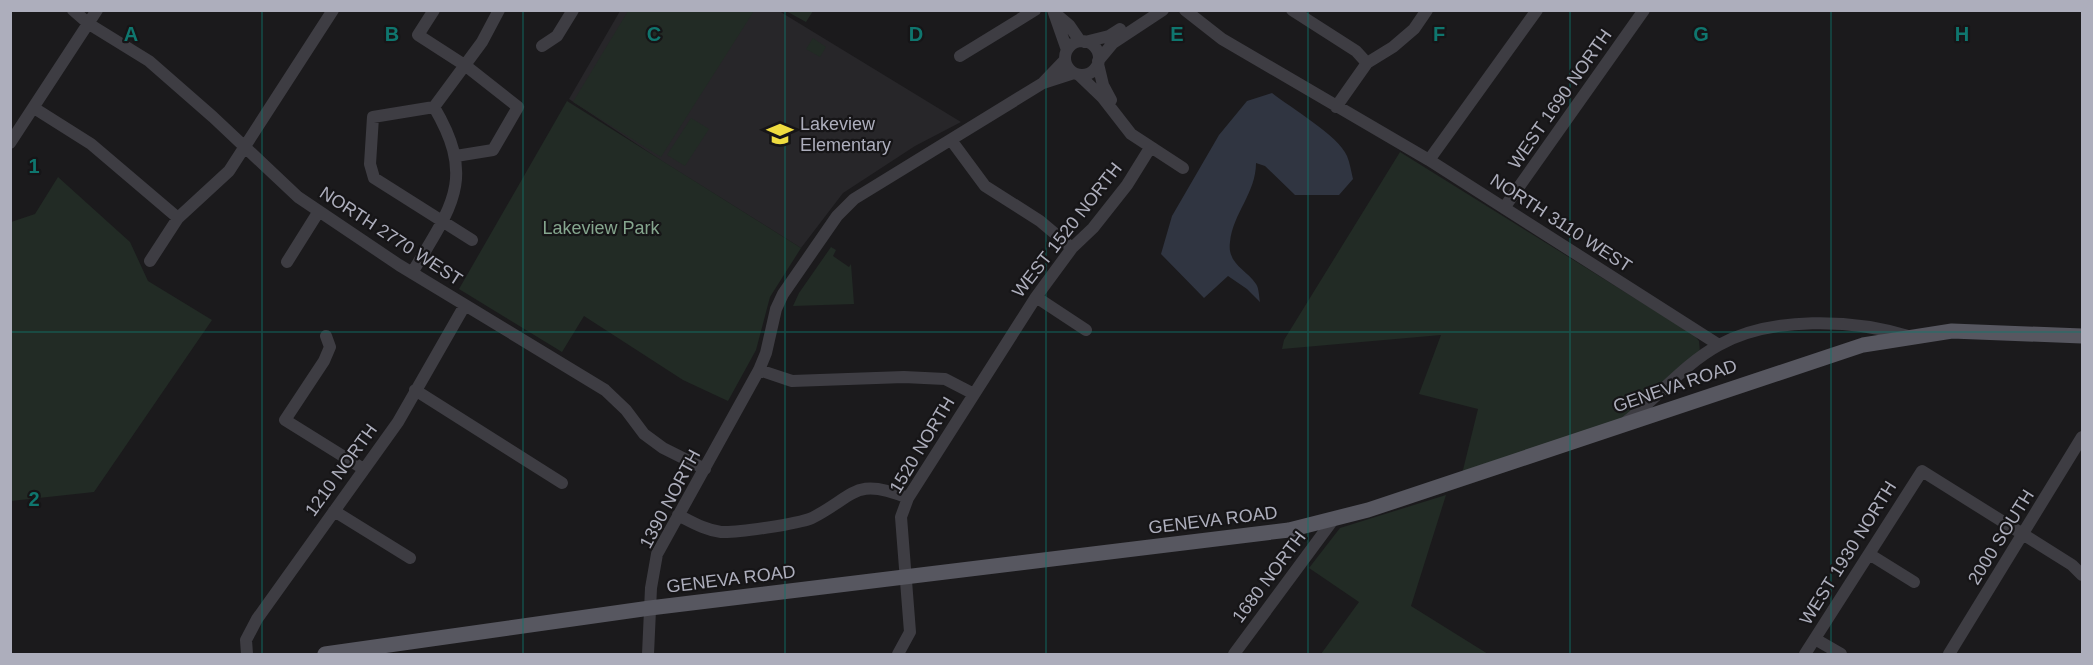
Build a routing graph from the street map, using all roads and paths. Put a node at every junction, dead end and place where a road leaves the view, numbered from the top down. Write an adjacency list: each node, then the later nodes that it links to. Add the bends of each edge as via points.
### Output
1 (73, 10): 16 (street, NORTH 2770 WEST)
2 (97, 10): 16 (street)
3 (333, 10): 32 (street)
4 (434, 10): 23 (street, via 418,34)
5 (499, 10): 23 (street)
6 (573, 10): 18 (street, via 557,36)
7 (1035, 10): 20 (street)
8 (1149, 10): 17 (street, via 1109,36)
9 (1163, 10): 21 (street, via 1113,43)
10 (1185, 10): 27 (street, NORTH 3110 WEST, via 1222,39)
11 (1292, 10): 22 (street, via 1356,51)
12 (1427, 10): 22 (street, via 1414,29)
13 (1537, 10): 35 (street)
14 (1054, 12): 17 (street); 19 (street)
15 (1641, 12): 37 (street, WEST 1690 NORTH)
16 (89, 24): 28 (street); 32 (street, NORTH 2770 WEST, via 149,61)
17 (1083, 41): 19 (street); 21 (street, via 1095,47)
18 (542, 46)
19 (1066, 55): 24 (street); 25 (street)
20 (960, 56)
21 (1098, 62): 24 (street, via 1090,73); 29 (street)
22 (1367, 63): 27 (street)
23 (466, 66): 26 (street); 34 (street, via 518,107 493,150)
24 (1076, 74): 25 (street); 29 (street, via 1088,81)
25 (1043, 83): 30 (street, 1390 NORTH)
26 (434, 107): 34 (street, via 450,134); 40 (street, via 374,117 370,164 374,178)
27 (1336, 107): 35 (street, NORTH 3110 WEST)
28 (33, 108): 31 (street); 39 (street, via 91,144)
29 (1116, 115): 33 (street, via 1131,134)
30 (951, 140): 42 (street, via 985,186 1040,221); 53 (street, 1390 NORTH, via 854,199 837,216 783,294)
31 (10, 143)
32 (246, 147): 38 (street, NORTH 2770 WEST); 39 (street, via 229,171)
33 (1150, 148): 36 (street); 42 (street, WEST 1520 NORTH, via 1120,194)
34 (456, 156): 40 (street, via 455,189)
35 (1429, 160): 37 (street, NORTH 3110 WEST)
36 (1183, 168)
37 (1504, 208): 52 (street, NORTH 3110 WEST)
38 (319, 212): 44 (street); 45 (street, NORTH 2770 WEST)
39 (178, 218): 43 (street)
40 (441, 222): 41 (street); 45 (street)
41 (472, 240)
42 (1072, 248): 46 (street, WEST 1520 NORTH)
43 (150, 261)
44 (287, 262)
45 (412, 273): 47 (street, NORTH 2770 WEST)
46 (1036, 297): 48 (street); 55 (street, WEST 1520 NORTH)
47 (465, 305): 54 (street, 1210 NORTH); 59 (street, NORTH 2770 WEST, via 604,390 644,434)
48 (1086, 330)
49 (326, 336): 58 (street, via 330,347 324,361 285,420)
50 (1908, 336): 51 (main road, GENEVA ROAD, via 1952,331); 52 (street, via 1887,330 1798,324 1758,330); 56 (main road, GENEVA ROAD, via 1863,345)
51 (2082, 336)
52 (1719, 345): 56 (street)
53 (759, 370): 55 (street, via 792,381 945,379); 59 (street, 1390 NORTH)
54 (415, 390): 58 (street, 1210 NORTH, via 392,431); 60 (street)
55 (974, 394): 61 (street, 1520 NORTH)
56 (1624, 424): 64 (main road, GENEVA ROAD)
57 (2082, 437): 65 (street, 2000 SOUTH)
58 (362, 468): 62 (street, 1210 NORTH)
59 (705, 469): 63 (street, 1390 NORTH)
60 (562, 483)
61 (908, 498): 63 (street, via 872,487 836,501 810,519 723,532 706,529); 69 (street, 1520 NORTH, via 901,517)
62 (334, 511): 67 (street); 74 (street, 1210 NORTH, via 257,619 246,640)
63 (678, 515): 71 (street, 1390 NORTH, via 657,554)
64 (1333, 520): 69 (main road, GENEVA ROAD, via 1289,530); 78 (street, 1680 NORTH)
65 (2023, 535): 66 (street, WEST 1930 NORTH, via 1922,471); 68 (street); 81 (street, 2000 SOUTH)
66 (1869, 554): 70 (street); 72 (street, WEST 1930 NORTH)
67 (410, 558)
68 (2082, 575)
69 (904, 577): 71 (main road, GENEVA ROAD); 77 (street, 1520 NORTH, via 910,632)
70 (1914, 582)
71 (650, 608): 73 (main road, GENEVA ROAD); 76 (street, 1390 NORTH)
72 (1815, 639): 79 (street, WEST 1930 NORTH); 80 (street)
73 (387, 650): 75 (main road, GENEVA ROAD)
74 (248, 654)
75 (325, 654)
76 (648, 654)
77 (898, 654)
78 (1234, 654)
79 (1805, 654)
80 (1841, 654)
81 (1948, 654)

